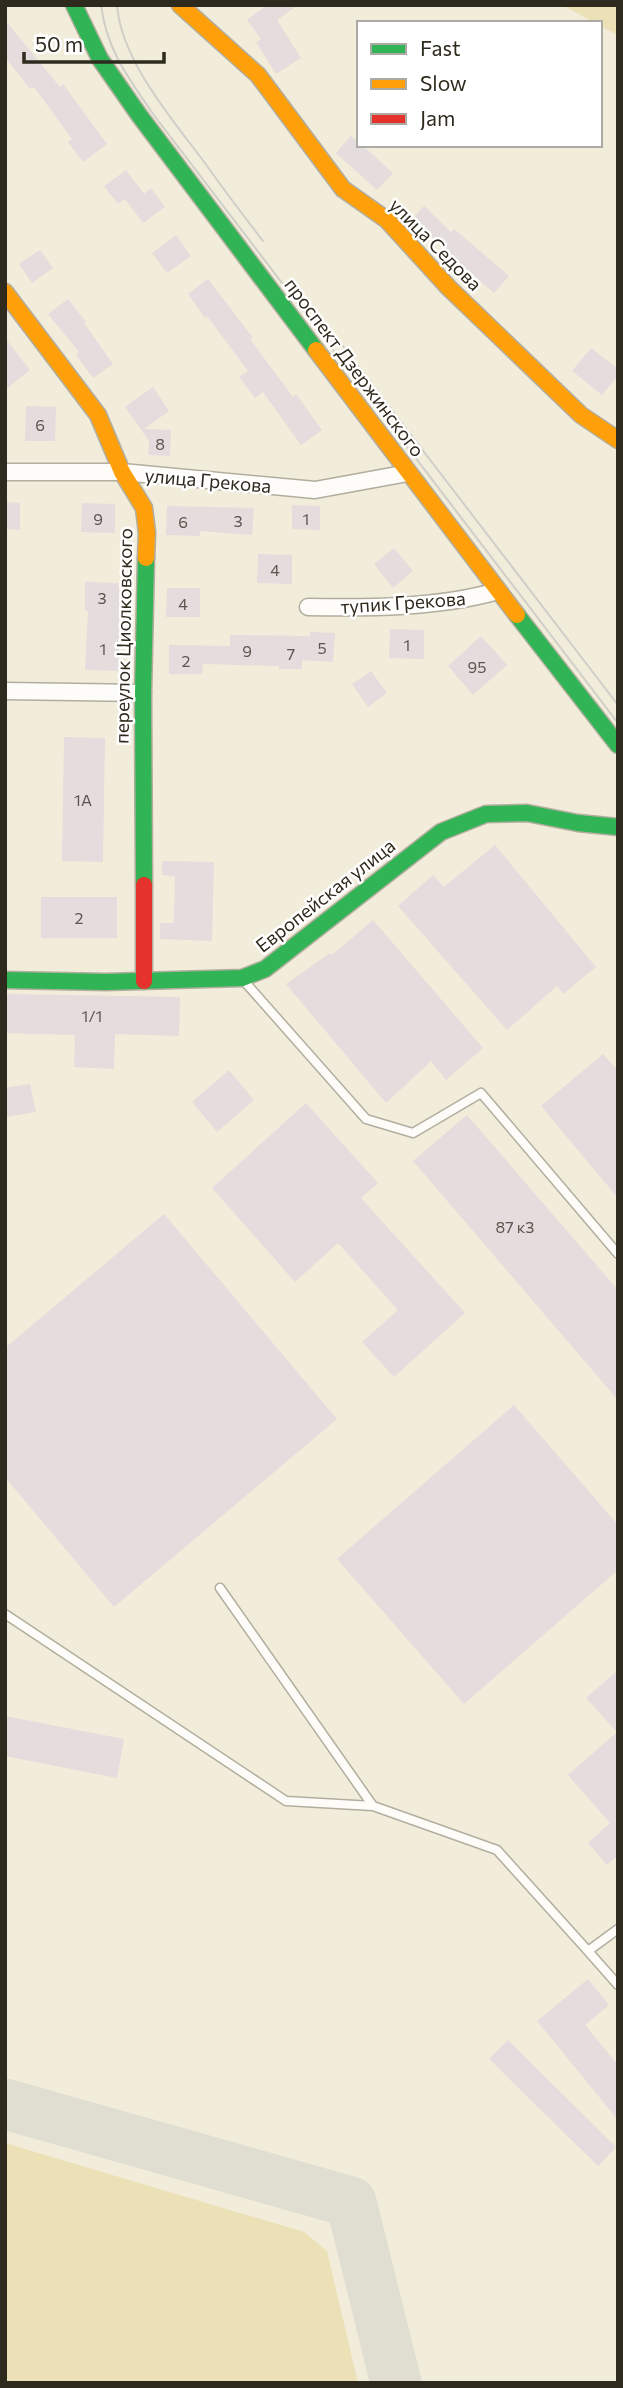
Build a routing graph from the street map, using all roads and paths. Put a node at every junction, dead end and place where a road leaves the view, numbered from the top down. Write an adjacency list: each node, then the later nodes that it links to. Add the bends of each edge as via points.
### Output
1 (74, 5): 7 (street, проспект Дзержинского, via 100,60 139,115)
2 (180, 5): 4 (street, улица Седова, via 258,75 343,189 387,220 449,288 581,415)
3 (5, 292): 6 (street, переулок Циолковского, via 98,415)
4 (618, 440)
5 (5, 471): 6 (street, улица Грекова)
6 (122, 472): 7 (street, улица Грекова, via 316,490); 11 (street, переулок Циолковского, via 144,508 147,533)
7 (408, 473): 8 (street, проспект Дзержинского)
8 (498, 591): 9 (street, тупик Грекова, via 374,608); 12 (street, проспект Дзержинского)
9 (308, 607)
10 (5, 691): 11 (street)
11 (143, 693): 16 (street, переулок Циолковского)
12 (618, 745)
13 (618, 827): 14 (street, Европейская улица, via 527,813 486,814 441,832 265,970)
14 (242, 978): 16 (street, Европейская улица); 17 (lane, via 366,1119 413,1133 481,1093)
15 (5, 980): 16 (street, Европейская улица)
16 (145, 981)
17 (618, 1254)
18 (220, 1588): 20 (lane)
19 (5, 1614): 20 (lane, via 286,1801)
20 (373, 1806): 22 (lane, via 497,1850)
21 (618, 1929): 22 (lane)
22 (588, 1951): 23 (lane)
23 (618, 1985)

